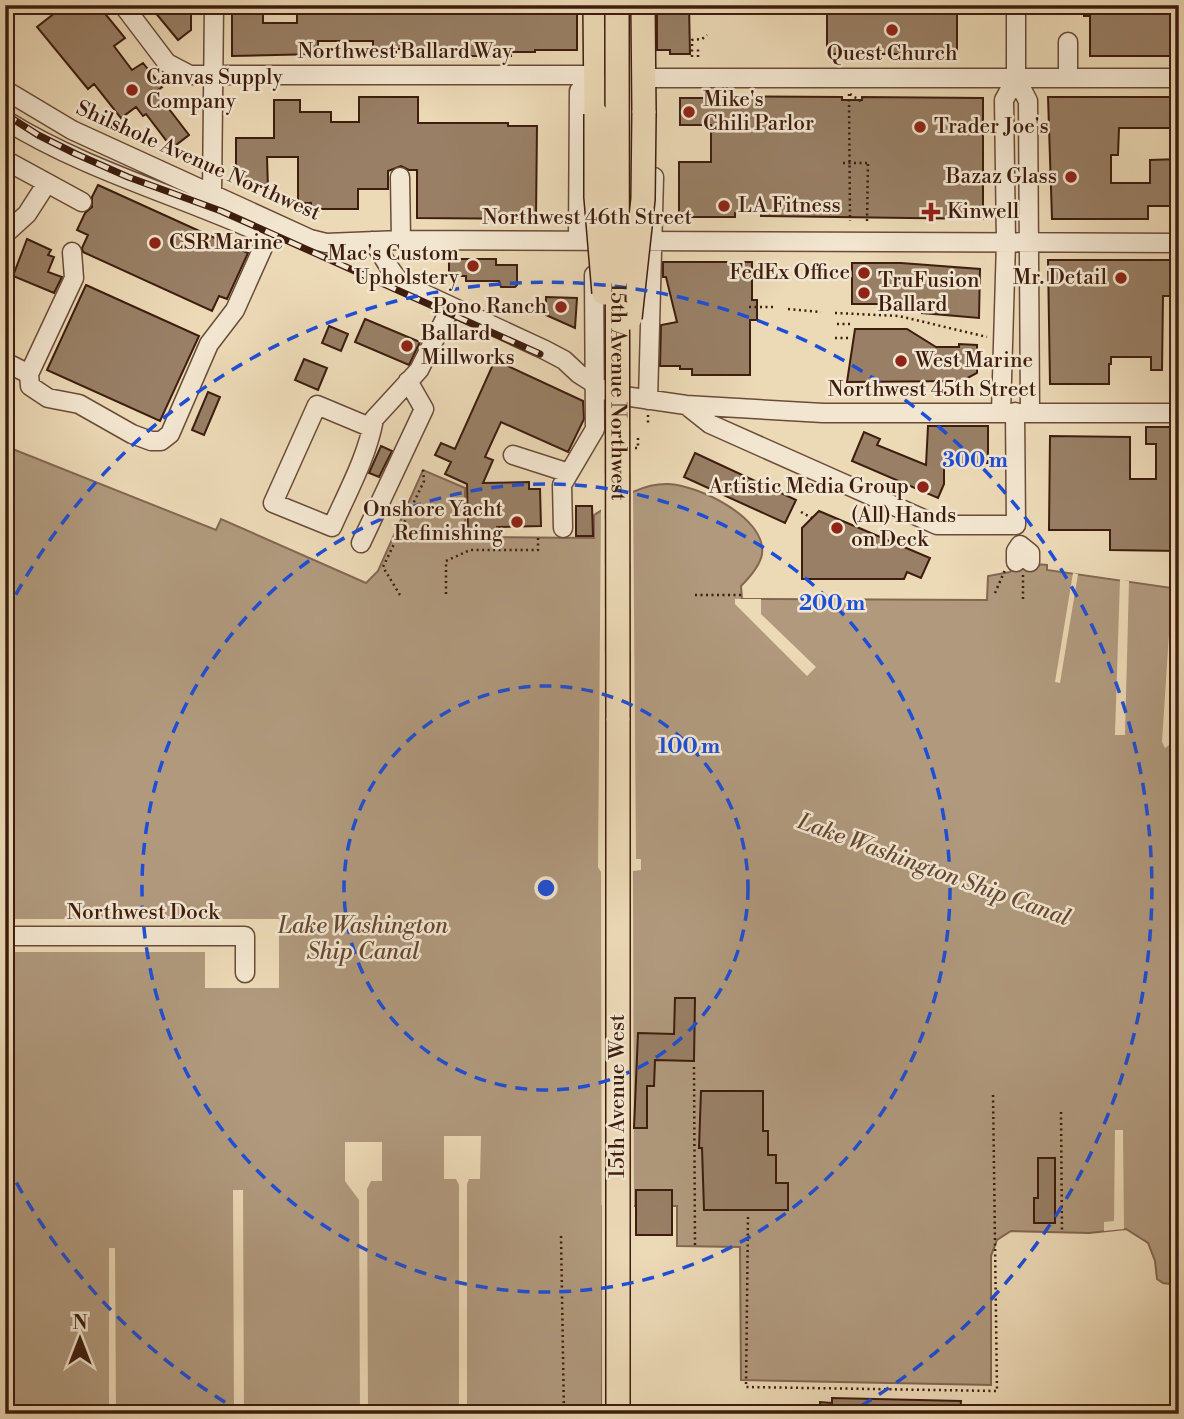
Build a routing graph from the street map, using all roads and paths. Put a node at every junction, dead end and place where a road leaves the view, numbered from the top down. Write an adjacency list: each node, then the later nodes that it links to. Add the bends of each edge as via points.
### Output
1 (123, 5): 14 (street, Northwest Ballard Way, via 167,63 185,74)
2 (214, 5): 14 (street)
3 (595, 5): 13 (main road)
4 (617, 5): 61 (main road, 15th Avenue Northwest, bridge)
5 (643, 5): 15 (main road)
6 (1016, 5): 17 (street)
7 (707, 35): 10 (path, via 692,40)
8 (1068, 42): 18 (street)
9 (698, 46): 11 (path)
10 (692, 57)
11 (698, 57)
12 (548, 75): 13 (street, Northwest Ballard Way); 14 (street, Northwest Ballard Way); 21 (street)
13 (596, 75): 21 (street); 61 (main road, bridge, via 596,197)
14 (213, 76): 30 (street)
15 (644, 78): 16 (street); 61 (main road, bridge, via 643,199)
16 (671, 78): 17 (street); 39 (street, 15th Avenue Northwest, via 655,95)
17 (1016, 78): 18 (street); 40 (street, via 1004,100); 41 (street, via 1028,101)
18 (1068, 78): 19 (street)
19 (1179, 78)
20 (5, 90): 24 (street, Shilshole Avenue Northwest)
21 (579, 91): 37 (street, 15th Avenue Northwest)
22 (862, 102): 32 (path, via 849,94)
23 (5, 120): 26 (street)
24 (96, 142): 26 (street); 30 (street, Shilshole Avenue Northwest)
25 (5, 160): 29 (street)
26 (75, 163): 34 (street)
27 (843, 163): 33 (path, bridge, via 868,163)
28 (400, 177): 36 (street)
29 (47, 183): 31 (street); 35 (street, via 27,214)
30 (212, 195): 34 (street, Shilshole Avenue Northwest)
31 (82, 202)
32 (850, 221)
33 (867, 221)
34 (271, 230): 38 (street, Shilshole Avenue Northwest, via 326,243); 56 (street, via 235,310 209,344 170,434 161,441 132,434 79,404 48,398 30,386)
35 (5, 234)
36 (401, 240): 37 (street, Northwest 46th Street); 38 (street, Northwest 46th Street)
37 (586, 240): 39 (street, Northwest 46th Street); 58 (street, 15th Avenue Northwest)
38 (372, 241): 44 (street, via 403,284)
39 (654, 241): 40 (street, Northwest 46th Street); 59 (street, 15th Avenue Northwest)
40 (1006, 242): 41 (street, Northwest 46th Street); 62 (street)
41 (1029, 242): 42 (street, Northwest 46th Street); 62 (street)
42 (1179, 243)
43 (72, 251): 56 (street, via 74,278)
44 (451, 307): 57 (street, via 426,360); 58 (street, via 564,360)
45 (750, 307): 46 (path)
46 (773, 307)
47 (788, 309): 48 (path)
48 (821, 312)
49 (835, 313): 52 (path, via 899,316)
50 (836, 324): 51 (path)
51 (853, 324)
52 (987, 337)
53 (835, 338): 54 (path)
54 (851, 338)
55 (5, 362): 56 (street)
56 (29, 374)
57 (408, 381): 64 (street, via 374,419); 72 (street, via 424,409)
58 (594, 384): 59 (street); 67 (street, 15th Avenue Northwest, via 595,429)
59 (648, 400): 60 (street)
60 (686, 405): 62 (street, Northwest 45th Street, via 823,413); 62 (street, via 710,424 937,525 1016,525)
61 (618, 408): 79 (main road, 15th Avenue Northwest, bridge)
62 (1015, 413): 63 (street, Northwest 45th Street)
63 (1179, 413)
64 (372, 428): 64 (street, via 317,405 273,502 332,527)
65 (513, 455): 67 (street)
66 (423, 470): 75 (path, via 424,481 383,567)
67 (569, 473): 70 (street, via 562,485)
68 (801, 512): 69 (path)
69 (812, 518)
70 (563, 528)
71 (538, 537): 74 (path, via 538,550 470,550 446,561)
72 (361, 543)
73 (995, 593): 78 (path, via 1019,565)
74 (446, 594)
75 (400, 595)
76 (695, 595): 77 (path)
77 (742, 595)
78 (1023, 600)
79 (618, 778): 90 (main road, 15th Avenue West)
80 (5, 936): 81 (street, Northwest Dock, via 245,936)
81 (245, 972)
82 (694, 1067): 88 (path)
83 (993, 1093): 85 (path, via 997,1391 746,1387)
84 (1061, 1111): 86 (path)
85 (748, 1217)
86 (1062, 1233)
87 (561, 1236): 89 (path)
88 (695, 1246)
89 (564, 1414)
90 (618, 1414)

